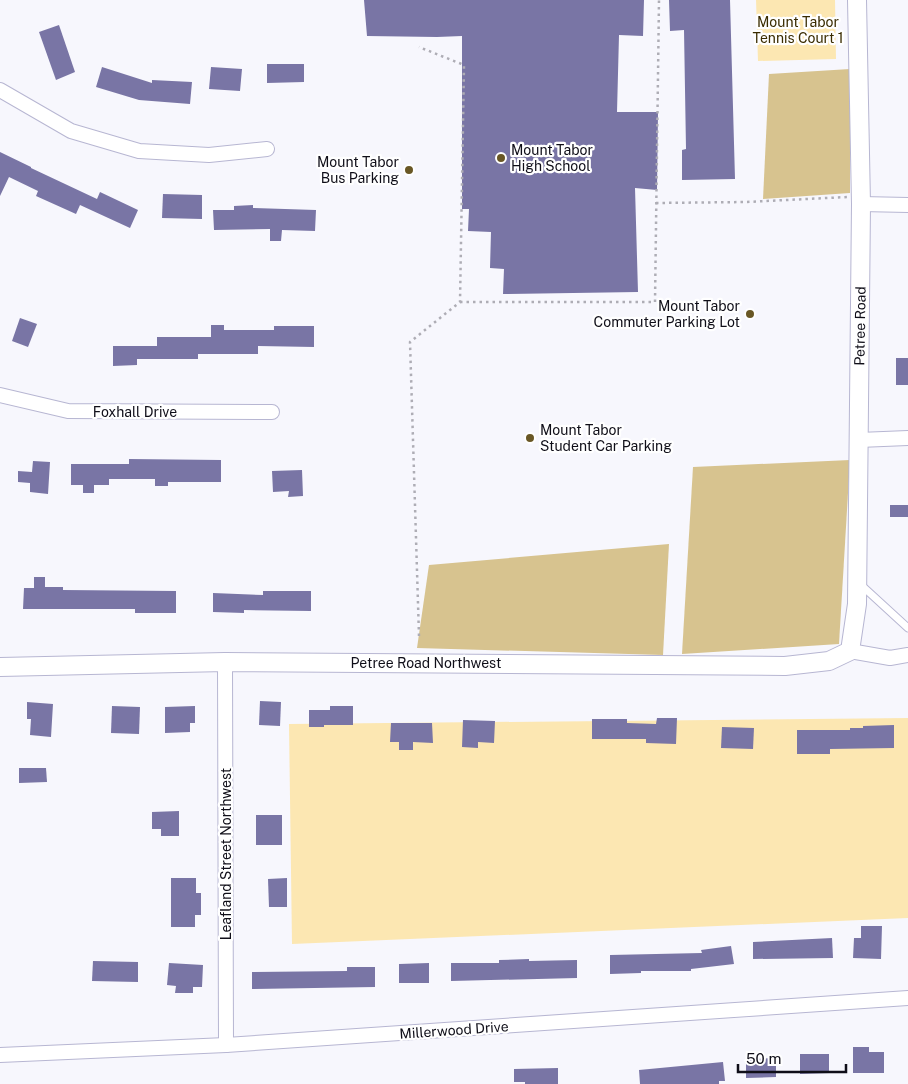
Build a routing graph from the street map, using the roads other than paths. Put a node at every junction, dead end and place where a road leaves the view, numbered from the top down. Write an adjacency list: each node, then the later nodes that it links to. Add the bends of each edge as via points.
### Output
1 (857, 0): 4 (street, Petree Road)
2 (0, 90): 3 (street, via 71,131 139,151 209,155)
3 (267, 149)
4 (855, 201): 5 (street); 9 (street, Petree Road)
5 (908, 205)
6 (0, 395): 7 (street, Foxhall Drive, via 68,411)
7 (272, 412)
8 (908, 438): 9 (street)
9 (859, 440): 10 (street, Petree Road)
10 (857, 582): 11 (lane); 12 (street, Petree Road)
11 (908, 628)
12 (850, 651): 13 (street, via 890,658); 14 (street, Petree Road Northwest, via 829,661 785,666)
13 (908, 655)
14 (225, 662): 15 (street, Petree Road Northwest); 17 (street, Leafland Street Northwest)
15 (0, 667)
16 (908, 998): 17 (street, Millerwood Drive)
17 (226, 1045): 18 (street, Millerwood Drive)
18 (0, 1055)

